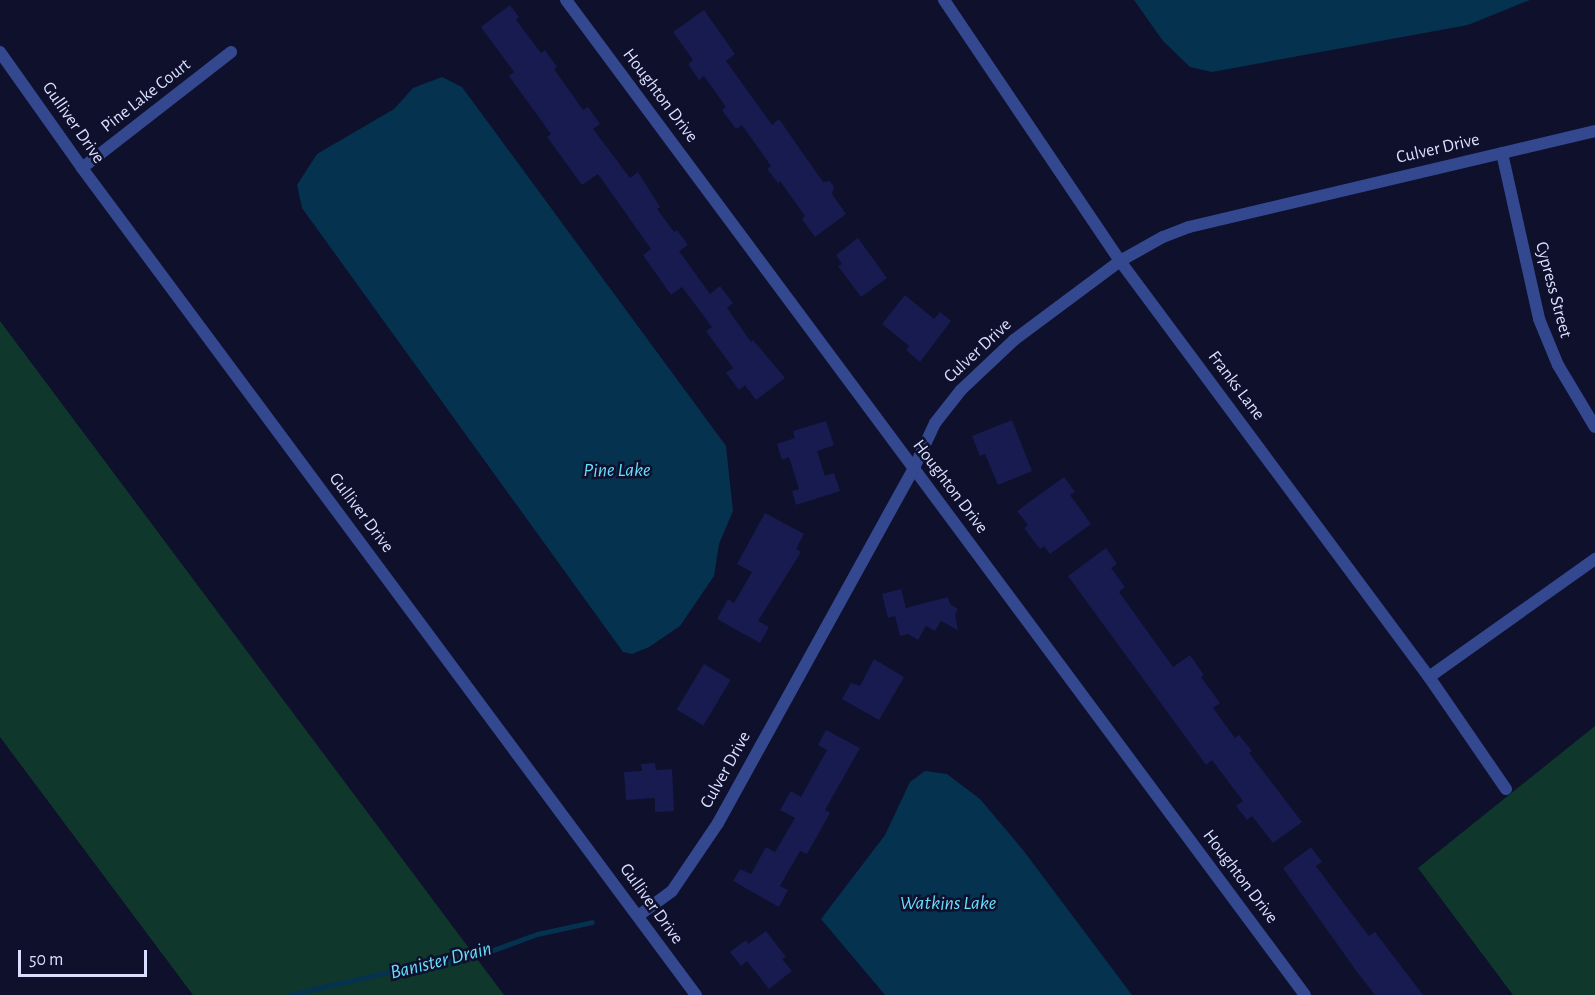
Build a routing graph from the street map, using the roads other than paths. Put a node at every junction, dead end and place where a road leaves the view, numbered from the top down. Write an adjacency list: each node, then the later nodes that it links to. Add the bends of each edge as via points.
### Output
1 (567, 0): 10 (street, Houghton Drive)
2 (944, 0): 8 (street, Franks Lane)
3 (0, 52): 7 (street, Gulliver Drive)
4 (231, 52): 7 (street, Pine Lake Court)
5 (1595, 131): 6 (street, Culver Drive)
6 (1502, 153): 8 (street, Culver Drive, via 1189,227); 9 (street, Cypress Street, via 1539,319 1558,365)
7 (82, 168): 14 (street, Gulliver Drive)
8 (1120, 261): 10 (street, Culver Drive, via 1014,340 961,390 935,423); 12 (street, Franks Lane)
9 (1595, 427)
10 (914, 468): 14 (street, Culver Drive, via 718,823 672,891); 16 (street, Houghton Drive)
11 (1595, 559): 12 (street)
12 (1429, 677): 13 (street, Franks Lane)
13 (1506, 789)
14 (638, 916): 15 (street, Gulliver Drive)
15 (696, 995)
16 (1305, 995)

